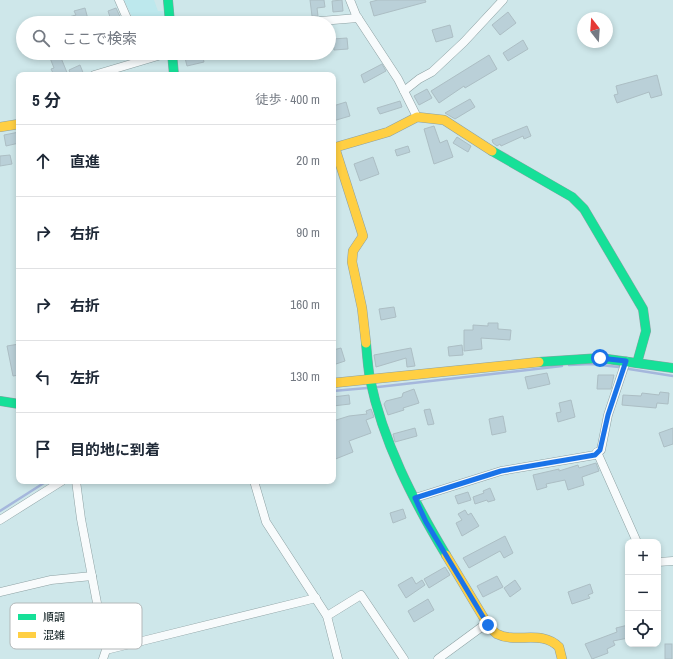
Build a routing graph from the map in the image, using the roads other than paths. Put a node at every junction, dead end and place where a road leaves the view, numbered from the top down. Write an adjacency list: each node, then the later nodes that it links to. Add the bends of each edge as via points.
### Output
1 (119, 0): 5 (street)
2 (168, 0): 6 (street)
3 (350, 0): 7 (street)
4 (503, 0): 13 (street, via 432,72)
5 (127, 16)
6 (169, 16)
7 (358, 18): 8 (street); 13 (street)
8 (336, 20)
9 (133, 60): 11 (street)
10 (173, 60): 12 (street)
11 (102, 72)
12 (174, 72)
13 (404, 91): 14 (street)
14 (417, 117): 17 (street, via 388,132); 20 (street, via 444,120 572,197 584,210 643,309 646,331)
15 (16, 124): 16 (street)
16 (0, 126)
17 (336, 147)
18 (336, 154): 22 (street, via 363,236 353,251 352,262 362,308)
19 (626, 361): 20 (street); 22 (street, via 600,358 563,359); 26 (street, via 608,415 600,450)
20 (637, 363): 21 (street)
21 (673, 368)
22 (370, 379): 23 (street); 30 (street, via 389,445)
23 (336, 383)
24 (0, 401): 25 (street)
25 (16, 404)
26 (597, 452): 30 (street, via 595,455 501,471); 32 (street)
27 (57, 484): 31 (street)
28 (77, 484): 35 (street)
29 (255, 484): 37 (street, via 266,522)
30 (415, 498): 40 (street, via 426,522)
31 (0, 520)
32 (635, 539)
33 (673, 561): 34 (street)
34 (661, 562)
35 (92, 576): 36 (street, via 51,580); 38 (street)
36 (0, 592)
37 (316, 598): 39 (street); 41 (street)
38 (97, 603)
39 (327, 616): 45 (street); 46 (street, via 361,595)
40 (487, 623): 47 (street); 48 (street, via 496,633 507,636 541,637 550,640 559,646)
41 (142, 641)
42 (110, 649): 43 (street)
43 (106, 650): 44 (street)
44 (103, 659)
45 (338, 659)
46 (404, 659)
47 (438, 659)
48 (562, 659)

